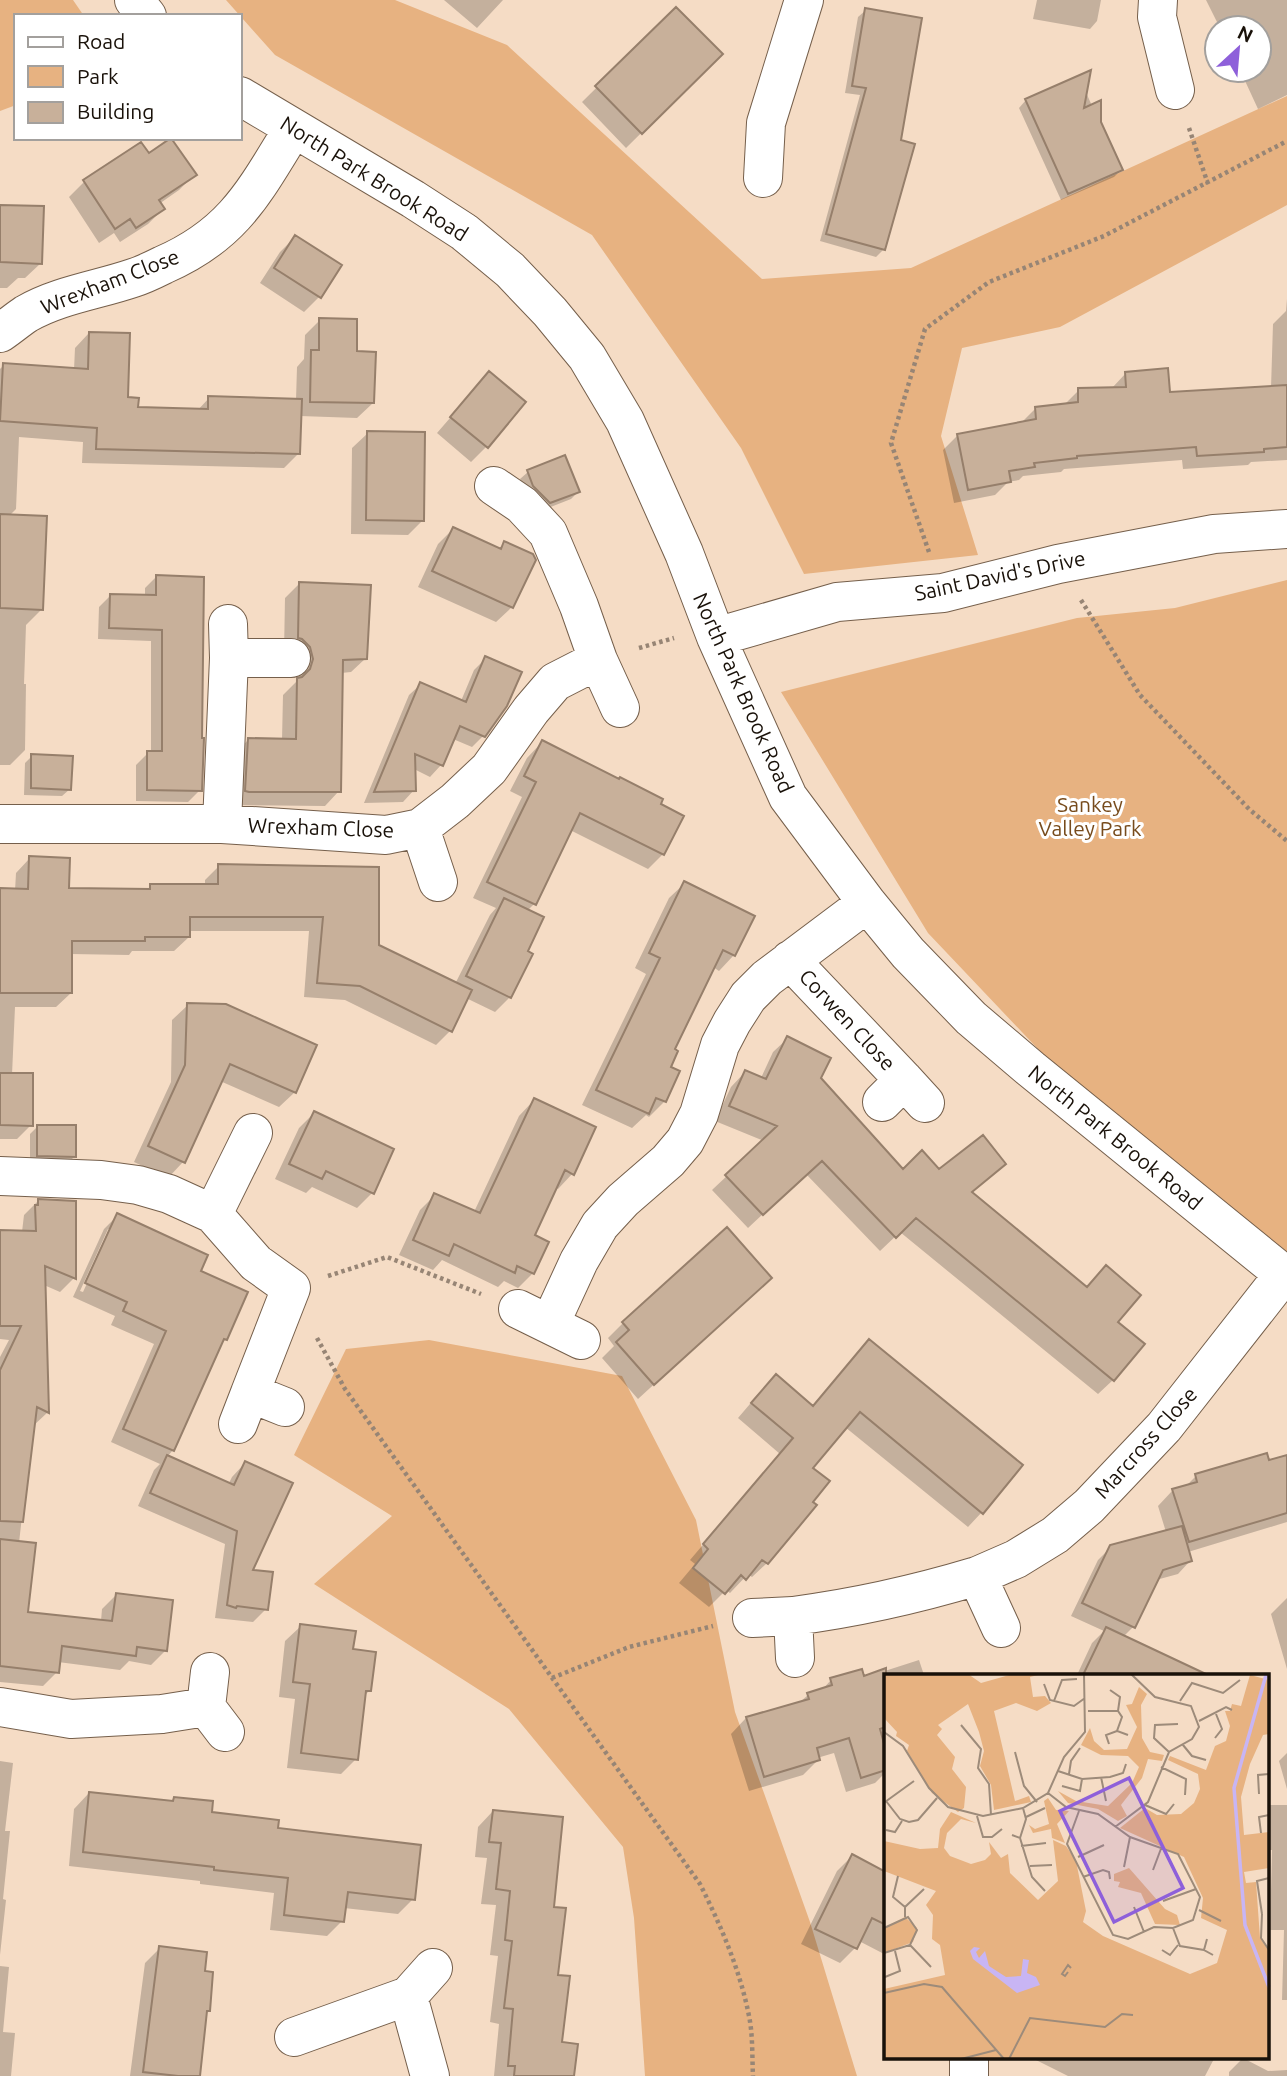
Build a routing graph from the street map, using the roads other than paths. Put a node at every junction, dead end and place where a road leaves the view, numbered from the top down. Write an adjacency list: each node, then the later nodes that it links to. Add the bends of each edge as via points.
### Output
1 (134, 0): 4 (street)
2 (803, 0): 8 (street, via 766,124)
3 (1158, 0): 5 (street, via 1157,17)
4 (145, 14)
5 (1175, 90)
6 (242, 97): 7 (street, North Park Brook Road)
7 (293, 129): 9 (street, Wrexham Close, via 247,201 204,244 135,278 68,296 27,314); 12 (street, North Park Brook Road, via 464,232 510,270 550,312 587,357 625,421)
8 (763, 177)
9 (0, 333)
10 (494, 486): 14 (street, via 522,505 548,533)
11 (1287, 529): 12 (street, Saint David's Drive, via 1214,534 1058,564 943,593 836,602)
12 (714, 632): 20 (street, North Park Brook Road, via 788,797)
13 (291, 658): 17 (street, Wrexham Close, via 228,641)
14 (598, 660): 15 (street); 18 (street, Wrexham Close, via 555,682 489,769)
15 (620, 708)
16 (0, 824): 17 (street, Wrexham Close)
17 (222, 824): 18 (street, Wrexham Close, via 386,835)
18 (420, 828): 19 (street, Wrexham Close)
19 (438, 883)
20 (867, 903): 21 (street, Corwen Close); 26 (street, North Park Brook Road, via 971,1018)
21 (790, 960): 22 (street, Corwen Close); 27 (street, Corwen Close, via 767,978 737,1013 720,1045 699,1114 685,1140 600,1225)
22 (904, 1095)
23 (253, 1133): 25 (street)
24 (0, 1176): 25 (street, via 138,1185)
25 (213, 1214): 28 (street, via 256,1264 289,1293 244,1409)
26 (1286, 1276): 29 (street, Marcross Close, via 1164,1427 1089,1506 1055,1535)
27 (550, 1324)
28 (285, 1407)
29 (977, 1576): 30 (street, Marcross Close, via 931,1590); 32 (street)
30 (793, 1616): 31 (street, Marcross Close); 33 (street)
31 (752, 1618)
32 (1001, 1628)
33 (795, 1658)
34 (214, 1704): 35 (street, via 162,1714 71,1719)
35 (0, 1707)
36 (294, 2037): 38 (street, via 420,1982)
37 (970, 2058): 39 (street)
38 (430, 2076)
39 (969, 2076)

